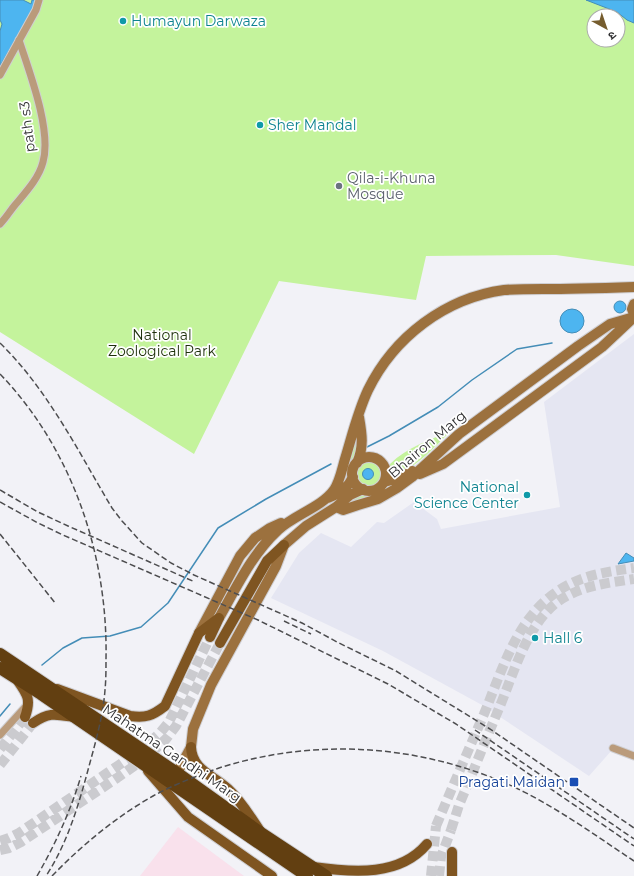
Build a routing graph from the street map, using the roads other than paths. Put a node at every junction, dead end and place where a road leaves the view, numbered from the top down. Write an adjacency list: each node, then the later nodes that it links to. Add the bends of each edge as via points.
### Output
1 (39, 0): 2 (street)
2 (19, 40): 3 (street); 4 (street, path s3, via 39,107 45,147 36,178)
3 (0, 74)
4 (0, 224)
5 (633, 288): 10 (main road, via 510,290 455,304 422,324 394,349 373,380)
6 (634, 304): 7 (main road)
7 (634, 316): 8 (main road, Bhairon Marg, via 610,324); 9 (main road, via 602,347)
8 (538, 375): 9 (main road); 11 (main road, Bhairon Marg)
9 (563, 376): 14 (main road, via 443,464)
10 (359, 414): 12 (main road, via 363,440); 17 (main road, via 337,484)
11 (435, 456): 14 (main road, Bhairon Marg); 15 (main road, via 403,477)
12 (357, 463): 13 (main road); 15 (main road, via 366,458 379,460 386,472)
13 (353, 477): 16 (main road); 17 (main road, via 344,490)
14 (412, 477): 18 (main road, Bhairon Marg, via 378,499 343,510)
15 (384, 482): 16 (main road, via 376,489)
16 (363, 489): 18 (main road, via 350,495)
17 (323, 500): 18 (main road); 19 (main road)
18 (333, 509): 20 (main road, Bhairon Marg, via 306,526)
19 (287, 521): 21 (main road, via 271,536 252,561); 22 (main road, via 260,534 240,556)
20 (284, 545): 24 (main road, via 267,561); 32 (main road, Bhairon Marg, via 276,566 211,685 193,729)
21 (219, 618): 22 (main road); 23 (main road)
22 (199, 633): 28 (main road, via 165,706 155,714 143,718 130,716)
23 (210, 637)
24 (220, 643)
25 (0, 654): 28 (highway, Mahatma Gandhi Marg)
26 (0, 668): 27 (highway, Mahatma Gandhi Marg)
27 (15, 677): 29 (main road, via 27,693); 30 (highway, Mahatma Gandhi Marg)
28 (47, 686): 36 (highway, Mahatma Gandhi Marg)
29 (29, 703): 30 (main road, via 29,720 56,714); 31 (street)
30 (77, 718): 34 (highway, Mahatma Gandhi Marg)
31 (0, 735)
32 (191, 746): 36 (main road, Bhairon Marg); 37 (main road, via 191,753 197,766 228,788 247,810)
33 (612, 748): 35 (street)
34 (128, 752): 40 (highway, Mahatma Gandhi Marg); 41 (main road, via 155,778 188,817)
35 (634, 756)
36 (177, 773): 37 (highway, Mahatma Gandhi Marg)
37 (261, 833): 40 (highway, Mahatma Gandhi Marg)
38 (427, 844): 40 (main road, via 419,856 409,864 397,871 384,874)
39 (452, 852): 43 (main road)
40 (310, 871): 42 (highway, Mahatma Gandhi Marg)
41 (272, 876)
42 (326, 876)
43 (452, 876)

